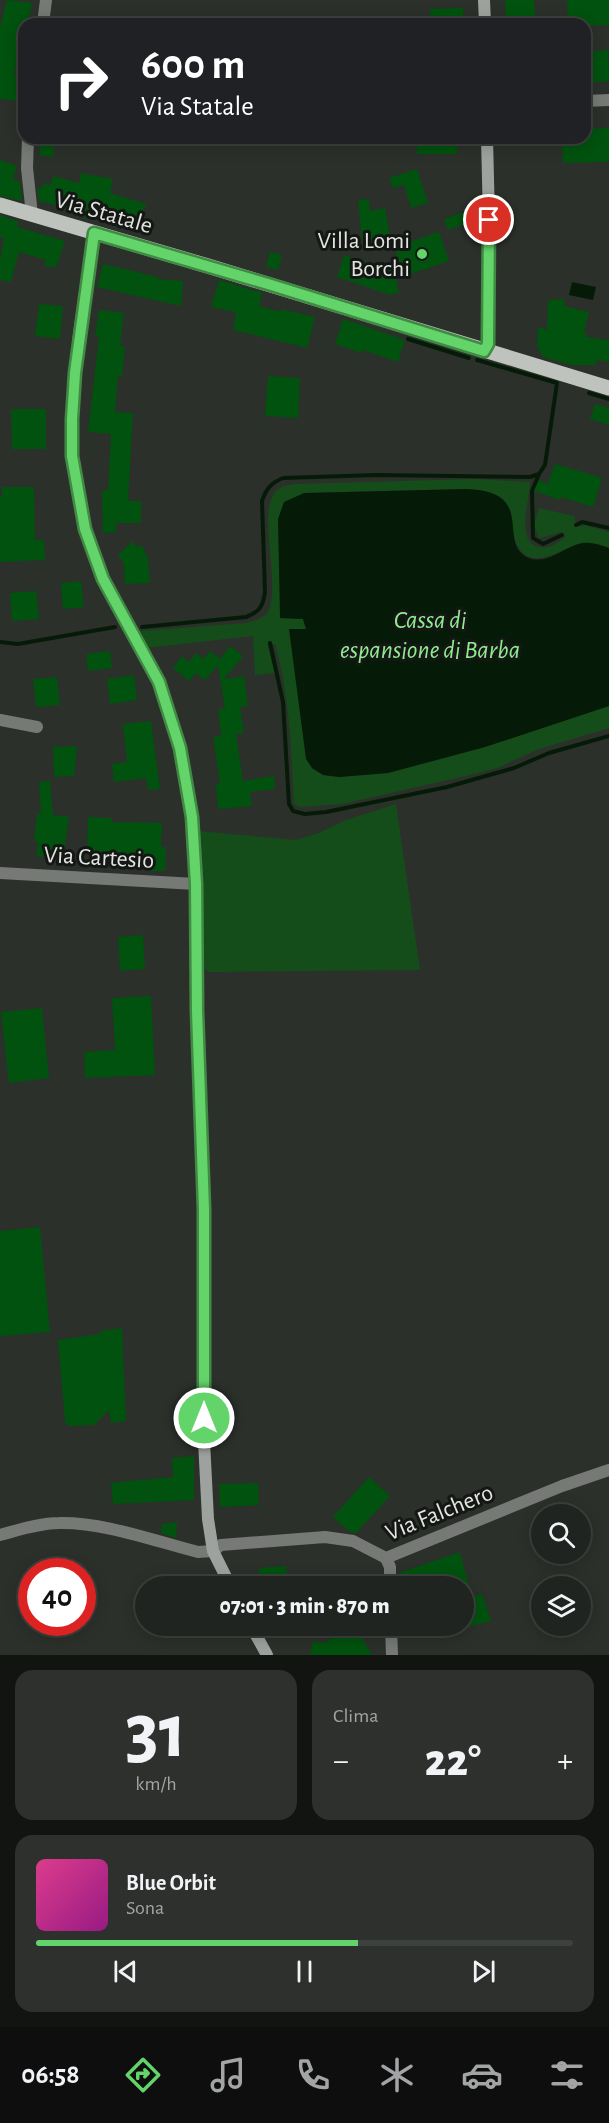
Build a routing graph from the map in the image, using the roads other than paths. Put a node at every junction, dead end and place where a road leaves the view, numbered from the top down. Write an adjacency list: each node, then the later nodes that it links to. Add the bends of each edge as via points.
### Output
1 (46, 0): 3 (street)
2 (484, 0): 4 (street)
3 (44, 18)
4 (485, 18)
5 (609, 100): 6 (street)
6 (591, 101)
7 (28, 144): 10 (street)
8 (487, 144): 12 (street, via 488,344)
9 (0, 205): 10 (main road, Via Statale)
10 (32, 215): 11 (main road, Via Statale)
11 (94, 233): 12 (main road, Via Statale); 17 (street, via 76,357 72,456 85,529 103,579 159,682 180,748 192,817)
12 (484, 351): 13 (main road, Via Statale)
13 (609, 388)
14 (0, 720): 15 (street)
15 (37, 727)
16 (0, 873): 17 (street, Via Cartesio)
17 (196, 884): 20 (street, via 204,1209 204,1441)
18 (609, 1470): 21 (street, Via Falchero)
19 (0, 1535): 20 (street, via 57,1522 85,1523 198,1552)
20 (213, 1551): 21 (street, Via Falchero, via 221,1545 325,1537 353,1541); 22 (street)
21 (386, 1558): 23 (street)
22 (226, 1576)
23 (390, 1576)
24 (257, 1636): 26 (street)
25 (392, 1636): 27 (street)
26 (267, 1655)
27 (393, 1655)

